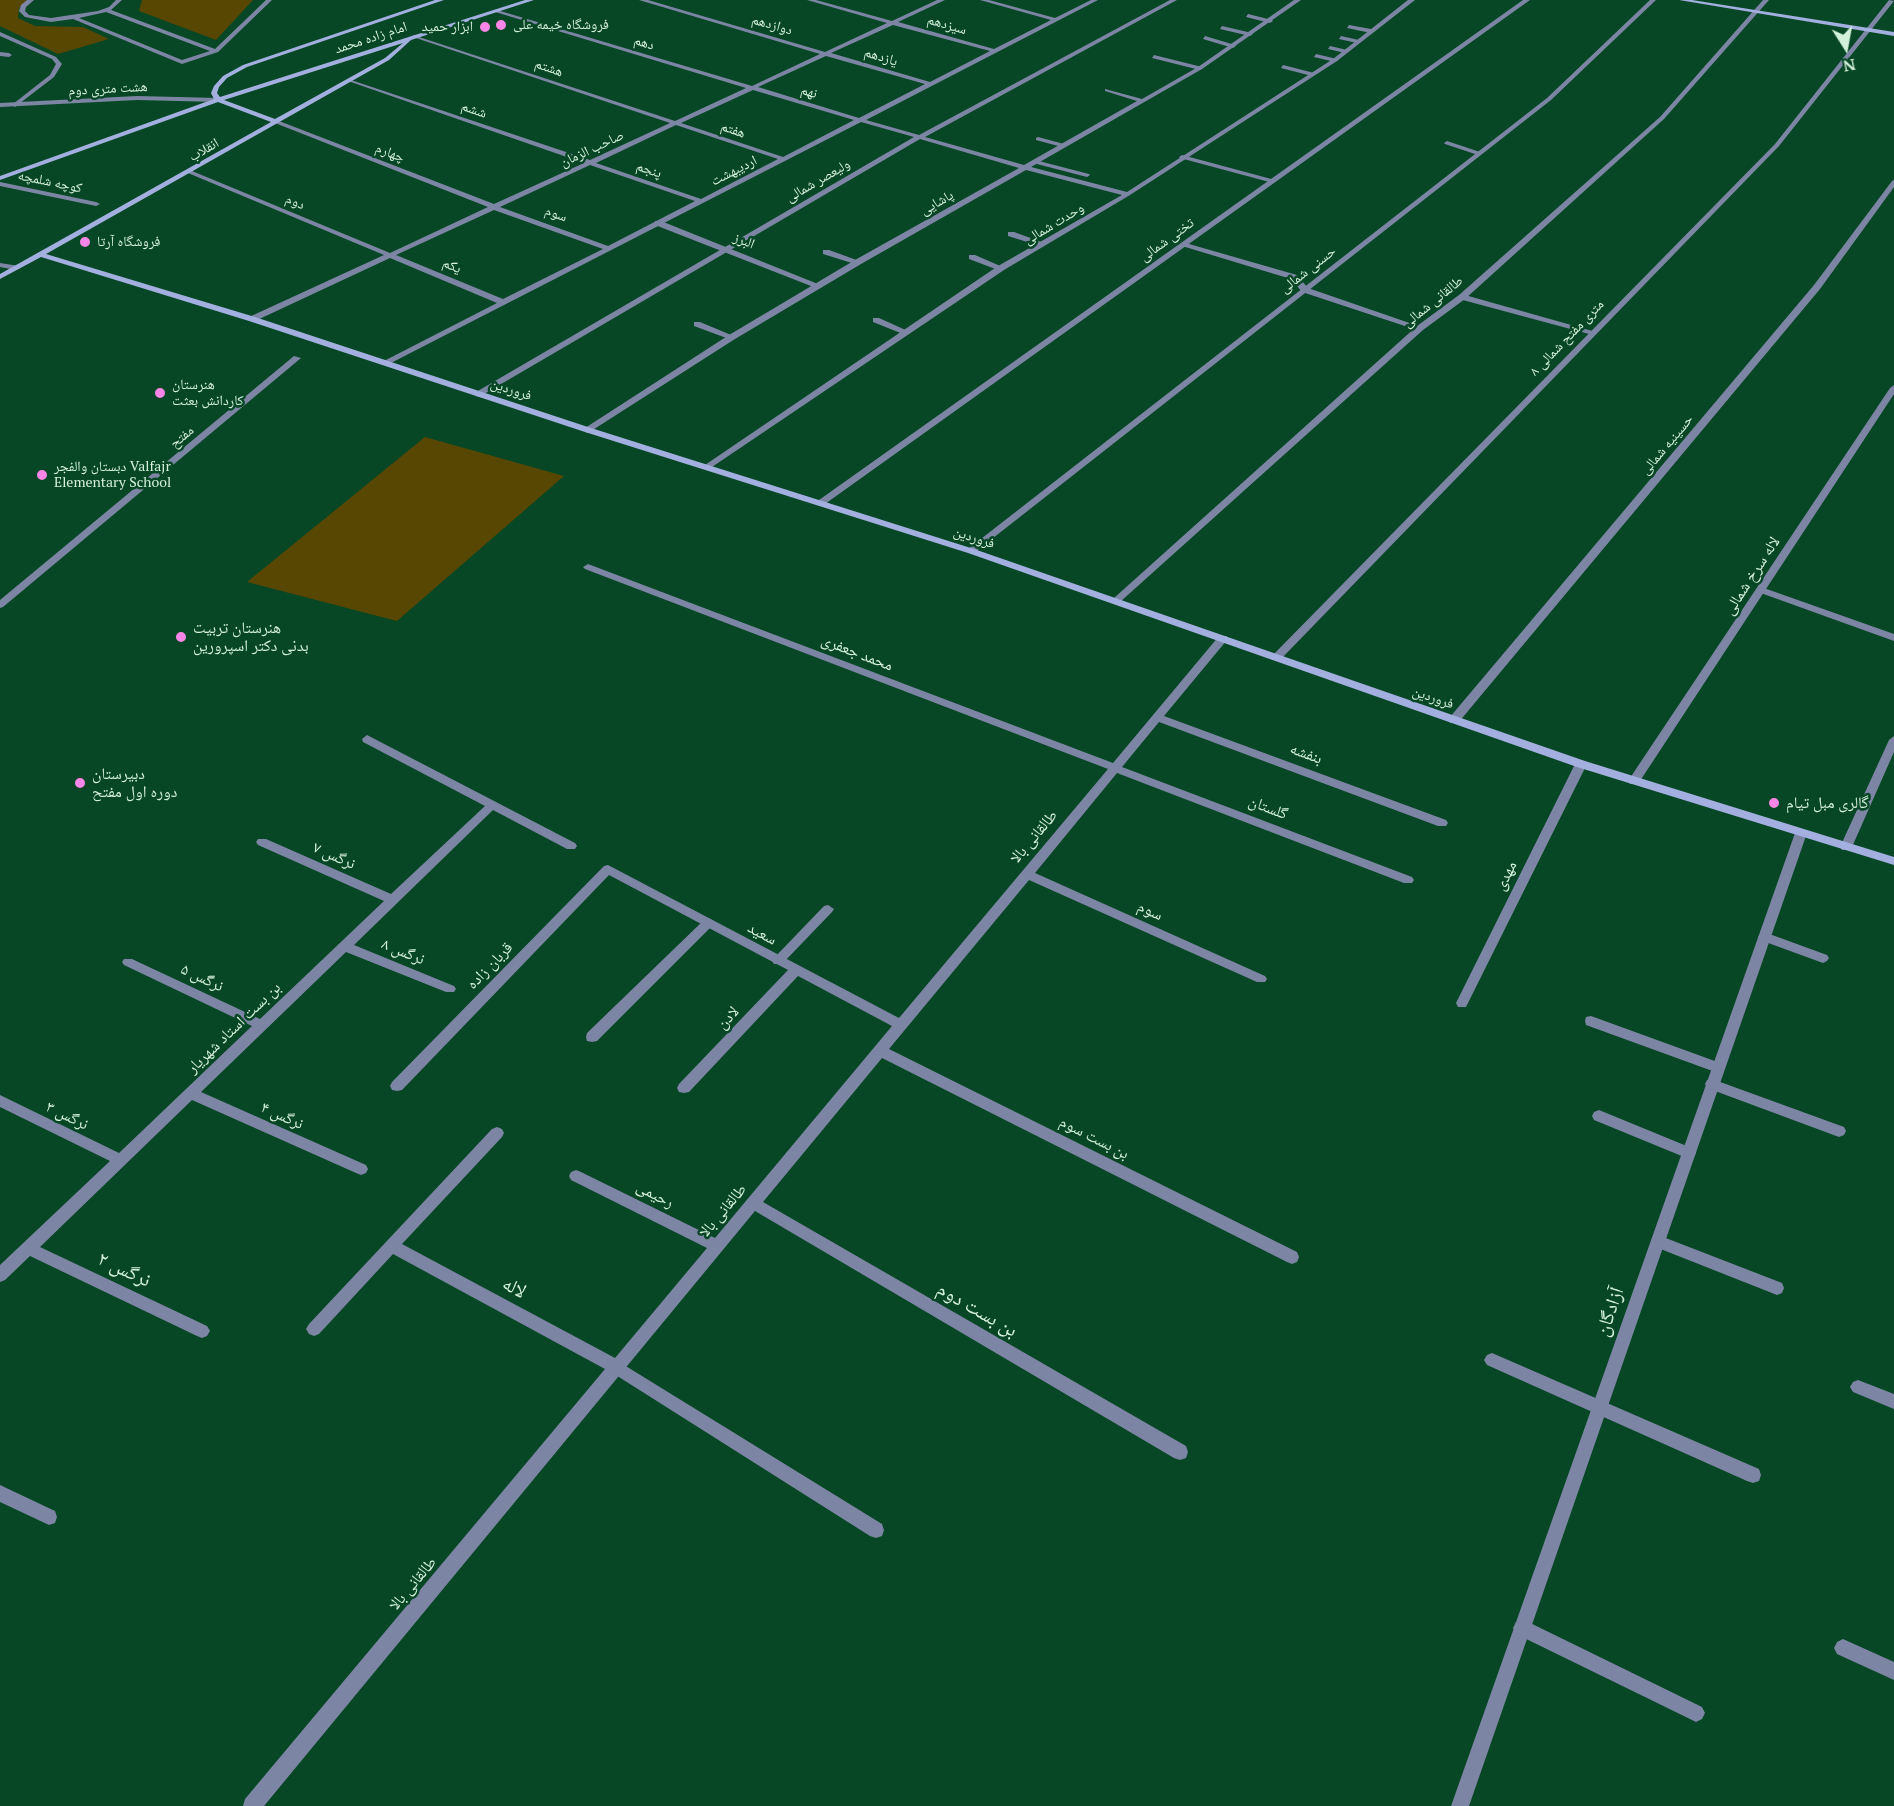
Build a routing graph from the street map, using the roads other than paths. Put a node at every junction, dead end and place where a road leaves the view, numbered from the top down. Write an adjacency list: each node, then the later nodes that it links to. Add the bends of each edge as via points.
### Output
1 (31, 0): 23 (street, via 23,6 27,16)
2 (120, 0): 19 (street)
3 (269, 0): 40 (street)
4 (441, 0): 56 (street, امام زاده محمد, via 244,66 216,87)
5 (531, 0): 20 (street, امام زاده محمد)
6 (642, 0): 43 (street, دوازدهم)
7 (810, 0): 26 (street, سیزدهم)
8 (942, 0): 26 (street, صاحب الزمان)
9 (983, 0): 24 (street)
10 (1095, 0): 24 (street, اردیبهشت)
11 (1174, 0): 63 (street, ولیعصر شمالی)
12 (1298, 0): 25 (street, پاشایی)
13 (1413, 0): 30 (street, وحدت شمالی)
14 (1527, 0): 76 (street, تختی شمالی)
15 (1653, 0): 67 (street, حسنی شمالی, via 1549,99)
16 (1682, 0): 21 (street)
17 (1766, 0): 21 (street, طالقانی شمالی)
18 (1892, 0): 29 (street, ۸ متری مفتح شمالی)
19 (106, 10): 23 (street); 40 (street)
20 (495, 11): 34 (street, امام زاده محمد); 54 (street, دهم)
21 (1755, 12): 29 (street); 100 (street, طالقانی شمالی, via 1662,118)
22 (1248, 15): 25 (street)
23 (75, 18): 40 (street, via 182,62)
24 (1056, 20): 41 (street, اردیبهشت)
25 (1270, 21): 32 (street, پاشایی)
26 (893, 22): 41 (street, سیزدهم); 43 (street, صاحب الزمان)
27 (1349, 27): 30 (street)
28 (1222, 28): 32 (street)
29 (1868, 30): 33 (street); 107 (street, ۸ متری مفتح شمالی, via 1777,145)
30 (1371, 31): 37 (street, وحدت شمالی)
31 (0, 34): 59 (street, via 54,58 59,64 52,76)
32 (1250, 34): 38 (street, پاشایی)
33 (1894, 34)
34 (415, 36): 52 (street, انقلاب, via 387,59); 56 (street, امام زاده محمد); 62 (street, هشتم)
35 (1205, 38): 38 (street)
36 (1341, 38): 37 (street)
37 (1357, 40): 42 (street, وحدت شمالی)
38 (1233, 46): 50 (street, پاشایی)
39 (1330, 48): 42 (street)
40 (216, 51)
41 (995, 51): 53 (street, اردیبهشت)
42 (1345, 51): 48 (street, وحدت شمالی)
43 (826, 53): 53 (street, یازدهم); 54 (street, صاحب الزمان)
44 (0, 54): 45 (street)
45 (9, 55)
46 (1316, 56): 48 (street)
47 (1154, 57): 50 (street)
48 (1335, 60): 51 (street, وحدت شمالی)
49 (1283, 67): 51 (street)
50 (1200, 68): 57 (street, پاشایی)
51 (1312, 74): 68 (street, وحدت شمالی)
52 (350, 80): 61 (street, انقلاب); 71 (street, ششم)
53 (930, 84): 60 (street, اردیبهشت)
54 (752, 88): 60 (street, نهم); 62 (street, صاحب الزمان)
55 (1107, 90): 57 (street)
56 (218, 100): 59 (street, هشت متری دوم, via 137,98); 61 (street); 75 (street, امام زاده محمد)
57 (1143, 101): 66 (street, پاشایی)
58 (0, 105): 59 (street, هشت متری دوم)
59 (15, 105)
60 (860, 120): 63 (street, نهم); 69 (street, اردیبهشت)
61 (277, 122): 73 (street, انقلاب); 82 (street, چهارم)
62 (675, 123): 69 (street, هفتم); 71 (street, صاحب الزمان)
63 (921, 136): 72 (street, نهم); 88 (street, ولیعصر شمالی)
64 (1038, 139): 66 (street)
65 (1446, 143): 67 (street)
66 (1062, 145): 70 (street, پاشایی)
67 (1478, 153): 99 (street, حسنی شمالی)
68 (1182, 157): 76 (street); 79 (street, وحدت شمالی)
69 (783, 159): 80 (street, اردیبهشت)
70 (1035, 162): 72 (street, پاشایی); 74 (street)
71 (590, 163): 80 (street, پنجم); 82 (street, صاحب الزمان)
72 (1024, 167): 79 (street, نهم); 93 (street, پاشایی)
73 (190, 172): 90 (street, انقلاب); 91 (street, دوم)
74 (1087, 175)
75 (0, 178)
76 (1273, 181): 86 (street, تختی شمالی)
77 (1894, 182): 125 (street, حسینیه شمالی, via 1817,287)
78 (0, 184): 81 (street, کوچه شلمچه)
79 (1128, 194): 85 (street, وحدت شمالی)
80 (701, 201): 83 (street, اردیبهشت)
81 (96, 204)
82 (494, 207): 87 (street, سوم); 91 (street, صاحب الزمان)
83 (658, 223): 87 (street, اردیبهشت); 88 (street, البرز)
84 (1011, 234): 85 (street)
85 (1043, 244): 96 (street, وحدت شمالی)
86 (1185, 244): 99 (street, via 1294,277); 115 (street, تختی شمالی)
87 (608, 248): 101 (street, اردیبهشت)
88 (728, 249): 98 (street, البرز); 112 (street, ولیعصر شمالی)
89 (826, 252): 93 (street)
90 (41, 255): 95 (street, انقلاب); 102 (street, فروردین)
91 (390, 255): 101 (street, یکم); 102 (street, صاحب الزمان)
92 (972, 256): 96 (street)
93 (858, 262): 98 (street, پاشایی)
94 (0, 266): 95 (street)
95 (16, 268): 97 (street, انقلاب)
96 (1001, 268): 106 (street, وحدت شمالی)
97 (0, 277)
98 (819, 286): 108 (street, پاشایی)
99 (1305, 290): 105 (street); 116 (street, حسنی شمالی)
100 (1462, 297): 105 (street, طالقانی شمالی); 107 (street)
101 (502, 302): 110 (street, اردیبهشت)
102 (252, 319): 110 (street, فروردین)
103 (876, 320): 106 (street)
104 (697, 324): 108 (street)
105 (1420, 328): 119 (street, طالقانی شمالی)
106 (906, 332): 114 (street, وحدت شمالی)
107 (1592, 332): 123 (street, ۸ متری مفتح شمالی)
108 (732, 337): 113 (street, پاشایی)
109 (297, 358): 120 (street, مفتح)
110 (384, 363): 112 (street, فروردین)
111 (1894, 388): 118 (street, لاله سرخ شمالی)
112 (479, 394): 113 (street, فروردین)
113 (588, 429): 114 (street, فروردین)
114 (706, 467): 115 (street, فروردین)
115 (822, 502): 116 (street, فروردین)
116 (971, 551): 119 (street, فروردین)
117 (588, 567): 129 (street, محمد جعفری)
118 (1761, 590): 122 (street); 130 (street, لاله سرخ شمالی)
119 (1117, 600): 121 (street, فروردین)
120 (0, 605)
121 (1223, 638): 123 (street, فروردین); 124 (street, طالقانی بالا)
122 (1894, 638)
123 (1276, 658): 125 (street, فروردین)
124 (1157, 717): 129 (street, طالقانی بالا); 132 (street, بنفشه)
125 (1454, 720): 128 (street, فروردین)
126 (368, 739): 131 (street)
127 (1894, 740): 136 (street)
128 (1581, 764): 130 (street, فروردین); 152 (street, مهدی)
129 (1116, 767): 139 (street, طالقانی بالا); 140 (street, گلستان)
130 (1634, 781): 133 (street, فروردین)
131 (491, 806): 135 (street); 141 (street, بن بست استاد شهریار)
132 (1443, 823)
133 (1801, 833): 136 (street, فروردین); 144 (street, آزادگان)
134 (262, 842): 141 (street, نرگس ۷)
135 (571, 846)
136 (1846, 847): 137 (street, فروردین)
137 (1894, 861)
138 (608, 869): 143 (street, سعید); 160 (street, قربان زاده)
139 (1027, 874): 150 (street, سوم); 155 (street, طالقانی بالا)
140 (1408, 880)
141 (392, 900): 145 (street, بن بست استاد شهریار)
142 (828, 909): 147 (street)
143 (708, 923): 147 (street, سعید); 156 (street)
144 (1764, 938): 146 (street); 158 (street, آزادگان)
145 (344, 946): 151 (street, نرگس ۸); 154 (street, بن بست استاد شهریار)
146 (1823, 958)
147 (778, 961): 149 (street, سعید)
148 (128, 962): 154 (street, نرگس ۵)
149 (795, 971): 155 (street, سعید); 161 (street, لادن)
150 (1261, 979)
151 (450, 989)
152 (1462, 1003)
153 (1591, 1021): 158 (street)
154 (261, 1025): 162 (street, بن بست استاد شهریار)
155 (901, 1025): 157 (street, طالقانی بالا)
156 (592, 1037)
157 (880, 1051): 171 (street, طالقانی بالا); 176 (street, بن بست سوم)
158 (1718, 1068): 159 (street, آزادگان)
159 (1712, 1084): 165 (street); 167 (street, آزادگان)
160 (397, 1086)
161 (684, 1088)
162 (190, 1093): 168 (street, بن بست استاد شهریار); 169 (street, نرگس ۴)
163 (0, 1101): 168 (street, نرگس ۳)
164 (1599, 1116): 167 (street)
165 (1839, 1131)
166 (497, 1132): 173 (street)
167 (1689, 1153): 172 (street, آزادگان)
168 (120, 1160): 175 (street, بن بست استاد شهریار)
169 (361, 1169)
170 (576, 1176): 174 (street, رحیمی)
171 (753, 1203): 174 (street, طالقانی بالا); 186 (street, بن بست دوم)
172 (1658, 1241): 178 (street); 185 (street, آزادگان)
173 (392, 1246): 179 (street); 182 (street, لاله)
174 (717, 1246): 182 (street, طالقانی بالا)
175 (28, 1248): 177 (street, بن بست استاد شهریار); 180 (street, نرگس ۲)
176 (1292, 1257)
177 (0, 1275)
178 (1777, 1288)
179 (314, 1329)
180 (202, 1331)
181 (1491, 1360): 185 (street)
182 (616, 1367): 190 (street, لاله); 195 (street, طالقانی بالا)
183 (1858, 1387): 184 (street)
184 (1894, 1402)
185 (1599, 1408): 187 (street); 191 (street, آزادگان)
186 (1180, 1452)
187 (1753, 1475)
188 (0, 1493): 189 (street)
189 (49, 1517)
190 (876, 1530)
191 (1522, 1628): 194 (street); 196 (street, آزادگان)
192 (1843, 1648): 193 (street)
193 (1894, 1671)
194 (1696, 1713)
195 (252, 1806)
196 (1460, 1806)

